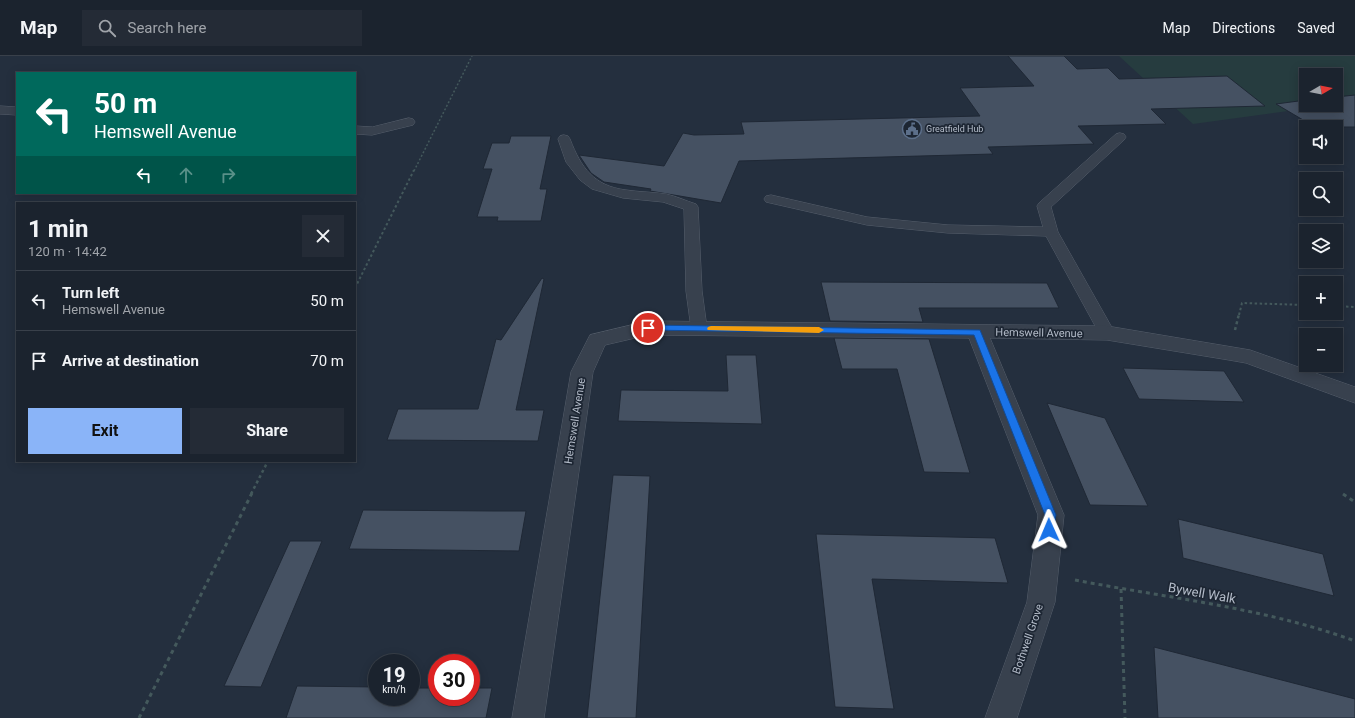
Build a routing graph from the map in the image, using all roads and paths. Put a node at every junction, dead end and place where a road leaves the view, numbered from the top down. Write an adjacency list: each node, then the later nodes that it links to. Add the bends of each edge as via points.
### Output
1 (472, 56): 10 (path)
2 (0, 110): 3 (lane)
3 (16, 110)
4 (409, 122): 5 (lane, via 372,131)
5 (356, 130)
6 (1120, 137): 9 (lane, via 1044,206)
7 (564, 139): 14 (lane, via 571,159 597,186 623,194 665,198 691,207 694,291)
8 (772, 199): 9 (lane, via 867,221 948,229)
9 (1052, 232): 16 (lane)
10 (356, 286)
11 (1299, 305): 17 (path, via 1242,303)
12 (1343, 306): 13 (path)
13 (1355, 307)
14 (699, 328): 15 (street, Hemswell Avenue); 26 (street, Hemswell Avenue, via 648,328 597,340 582,372)
15 (977, 332): 16 (street, Hemswell Avenue); 22 (street, Bothwell Grove, via 1050,515)
16 (1107, 333): 17 (street, Hemswell Avenue)
17 (1229, 353): 18 (street, Hemswell Avenue, via 1250,357)
18 (1355, 395)
19 (267, 462): 25 (path)
20 (1343, 494): 21 (path)
21 (1355, 502)
22 (1044, 574): 23 (path, Bywell Walk); 27 (street, Bothwell Grove, via 1041,602)
23 (1121, 589): 24 (path, Bywell Walk, via 1248,611 1329,630); 28 (path)
24 (1355, 641)
25 (139, 718)
26 (528, 718)
27 (1001, 718)
28 (1125, 718)

